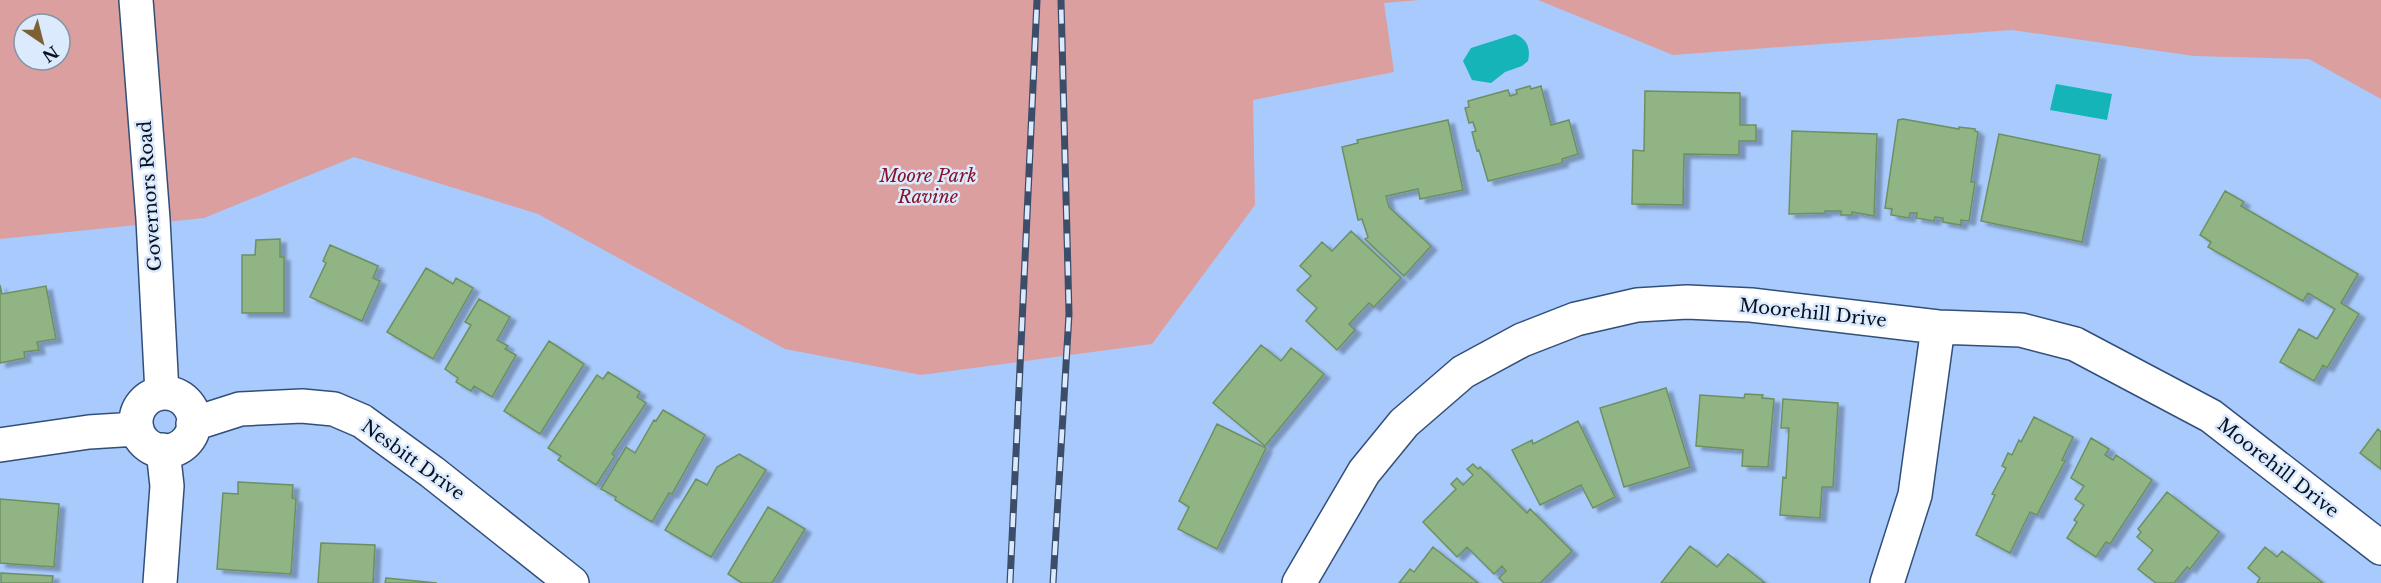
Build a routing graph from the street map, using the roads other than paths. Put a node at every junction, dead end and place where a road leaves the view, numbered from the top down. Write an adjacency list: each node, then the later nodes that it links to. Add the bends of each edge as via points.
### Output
1 (136, 0): 3 (street, Governors Road)
2 (1938, 327): 8 (street, Moorehill Drive, via 2021,330 2075,344 2211,416); 11 (street, Moorehill Drive, via 1751,305 1687,302 1637,305 1606,312 1522,340 1463,372 1404,423 1364,472); 12 (street, via 1915,495)
3 (162, 393): 4 (street, via 185,401); 5 (street, via 144,401 136,419)
4 (193, 424): 7 (street, via 187,440); 10 (street, Nesbitt Drive, via 240,409 302,406 334,409 362,420)
5 (137, 429): 6 (street); 7 (street, via 146,444)
6 (0, 445)
7 (163, 450): 9 (street, via 167,486)
8 (2381, 548)
9 (160, 583)
10 (572, 583)
11 (1299, 583)
12 (1887, 583)

